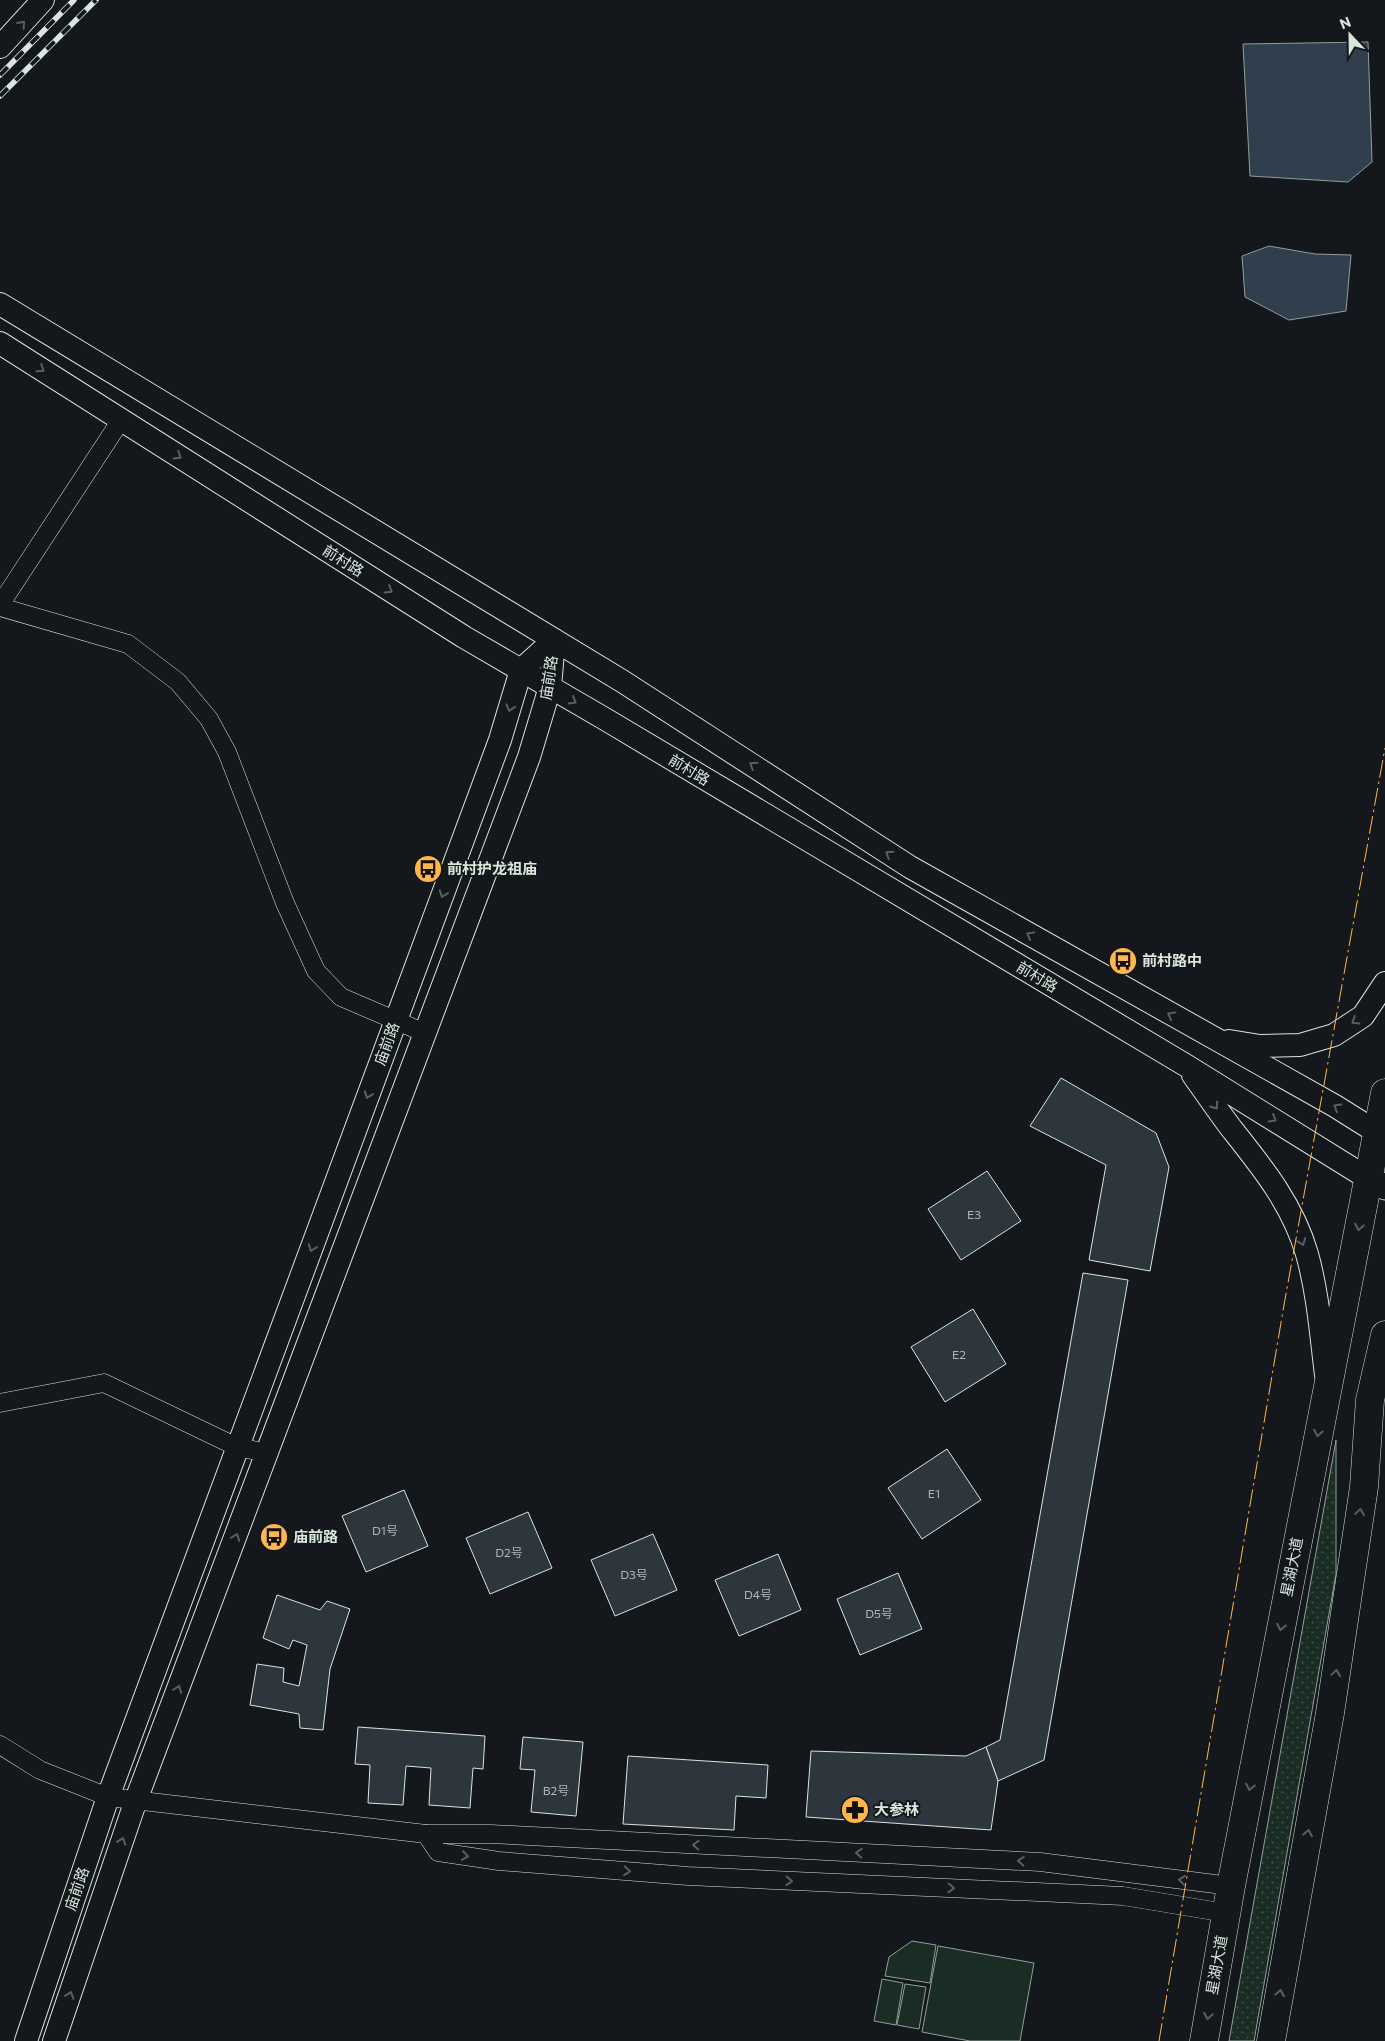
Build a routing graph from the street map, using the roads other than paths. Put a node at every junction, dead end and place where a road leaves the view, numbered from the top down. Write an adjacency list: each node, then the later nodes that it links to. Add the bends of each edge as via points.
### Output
1 (43, 0): 2 (street, one-way to 1)
2 (0, 47)
3 (0, 304): 7 (street)
4 (0, 343): 5 (street, 前村路, one-way to 5)
5 (121, 420): 6 (street); 8 (street, 前村路, one-way to 8, via 455,632)
6 (0, 606): 11 (street, via 128,644 178,682 210,719 227,752 285,903 316,970 341,997)
7 (554, 640): 8 (street, 庙前路); 9 (street, 庙前路); 13 (street, one-way to 7, via 910,867)
8 (521, 670): 9 (street, 前村路); 11 (street, 庙前路, one-way to 11, via 500,740)
9 (550, 688): 12 (street, 庙前路, via 529,758); 14 (street, 前村路, one-way to 14)
10 (1385, 983): 13 (street, one-way to 13, via 1362,1016 1334,1035 1284,1046)
11 (396, 1022): 12 (street); 22 (street, 庙前路, one-way to 22)
12 (425, 1033): 23 (street, 庙前路)
13 (1214, 1039): 16 (street, one-way to 13)
14 (1187, 1066): 17 (street, 前村路, one-way to 17); 19 (street, one-way to 19, via 1258,1161 1294,1219 1307,1254 1314,1287)
15 (1385, 1093): 16 (main road, 星湖大道)
16 (1382, 1134): 17 (main road, 星湖大道)
17 (1377, 1183): 19 (main road, 星湖大道, one-way to 19)
18 (1385, 1335): 20 (main road)
19 (1327, 1385): 28 (main road, 星湖大道, one-way to 28)
20 (1378, 1391): 32 (main road, one-way to 20, via 1330,1713)
21 (0, 1403): 22 (street, via 104,1383)
22 (237, 1447): 23 (street); 25 (street, 庙前路)
23 (267, 1453): 26 (street, 庙前路, one-way to 23)
24 (0, 1745): 25 (street, via 40,1770)
25 (108, 1797): 26 (street); 29 (street, 庙前路)
26 (136, 1800): 27 (street); 30 (street, 庙前路, one-way to 26)
27 (426, 1834): 28 (street, one-way to 27, via 1040,1862 491,1834); 28 (street, one-way to 28, via 438,1852 499,1861 688,1876)
28 (1228, 1900): 31 (main road, 星湖大道, one-way to 31)
29 (26, 2041)
30 (54, 2041)
31 (1204, 2041)
32 (1271, 2041)

